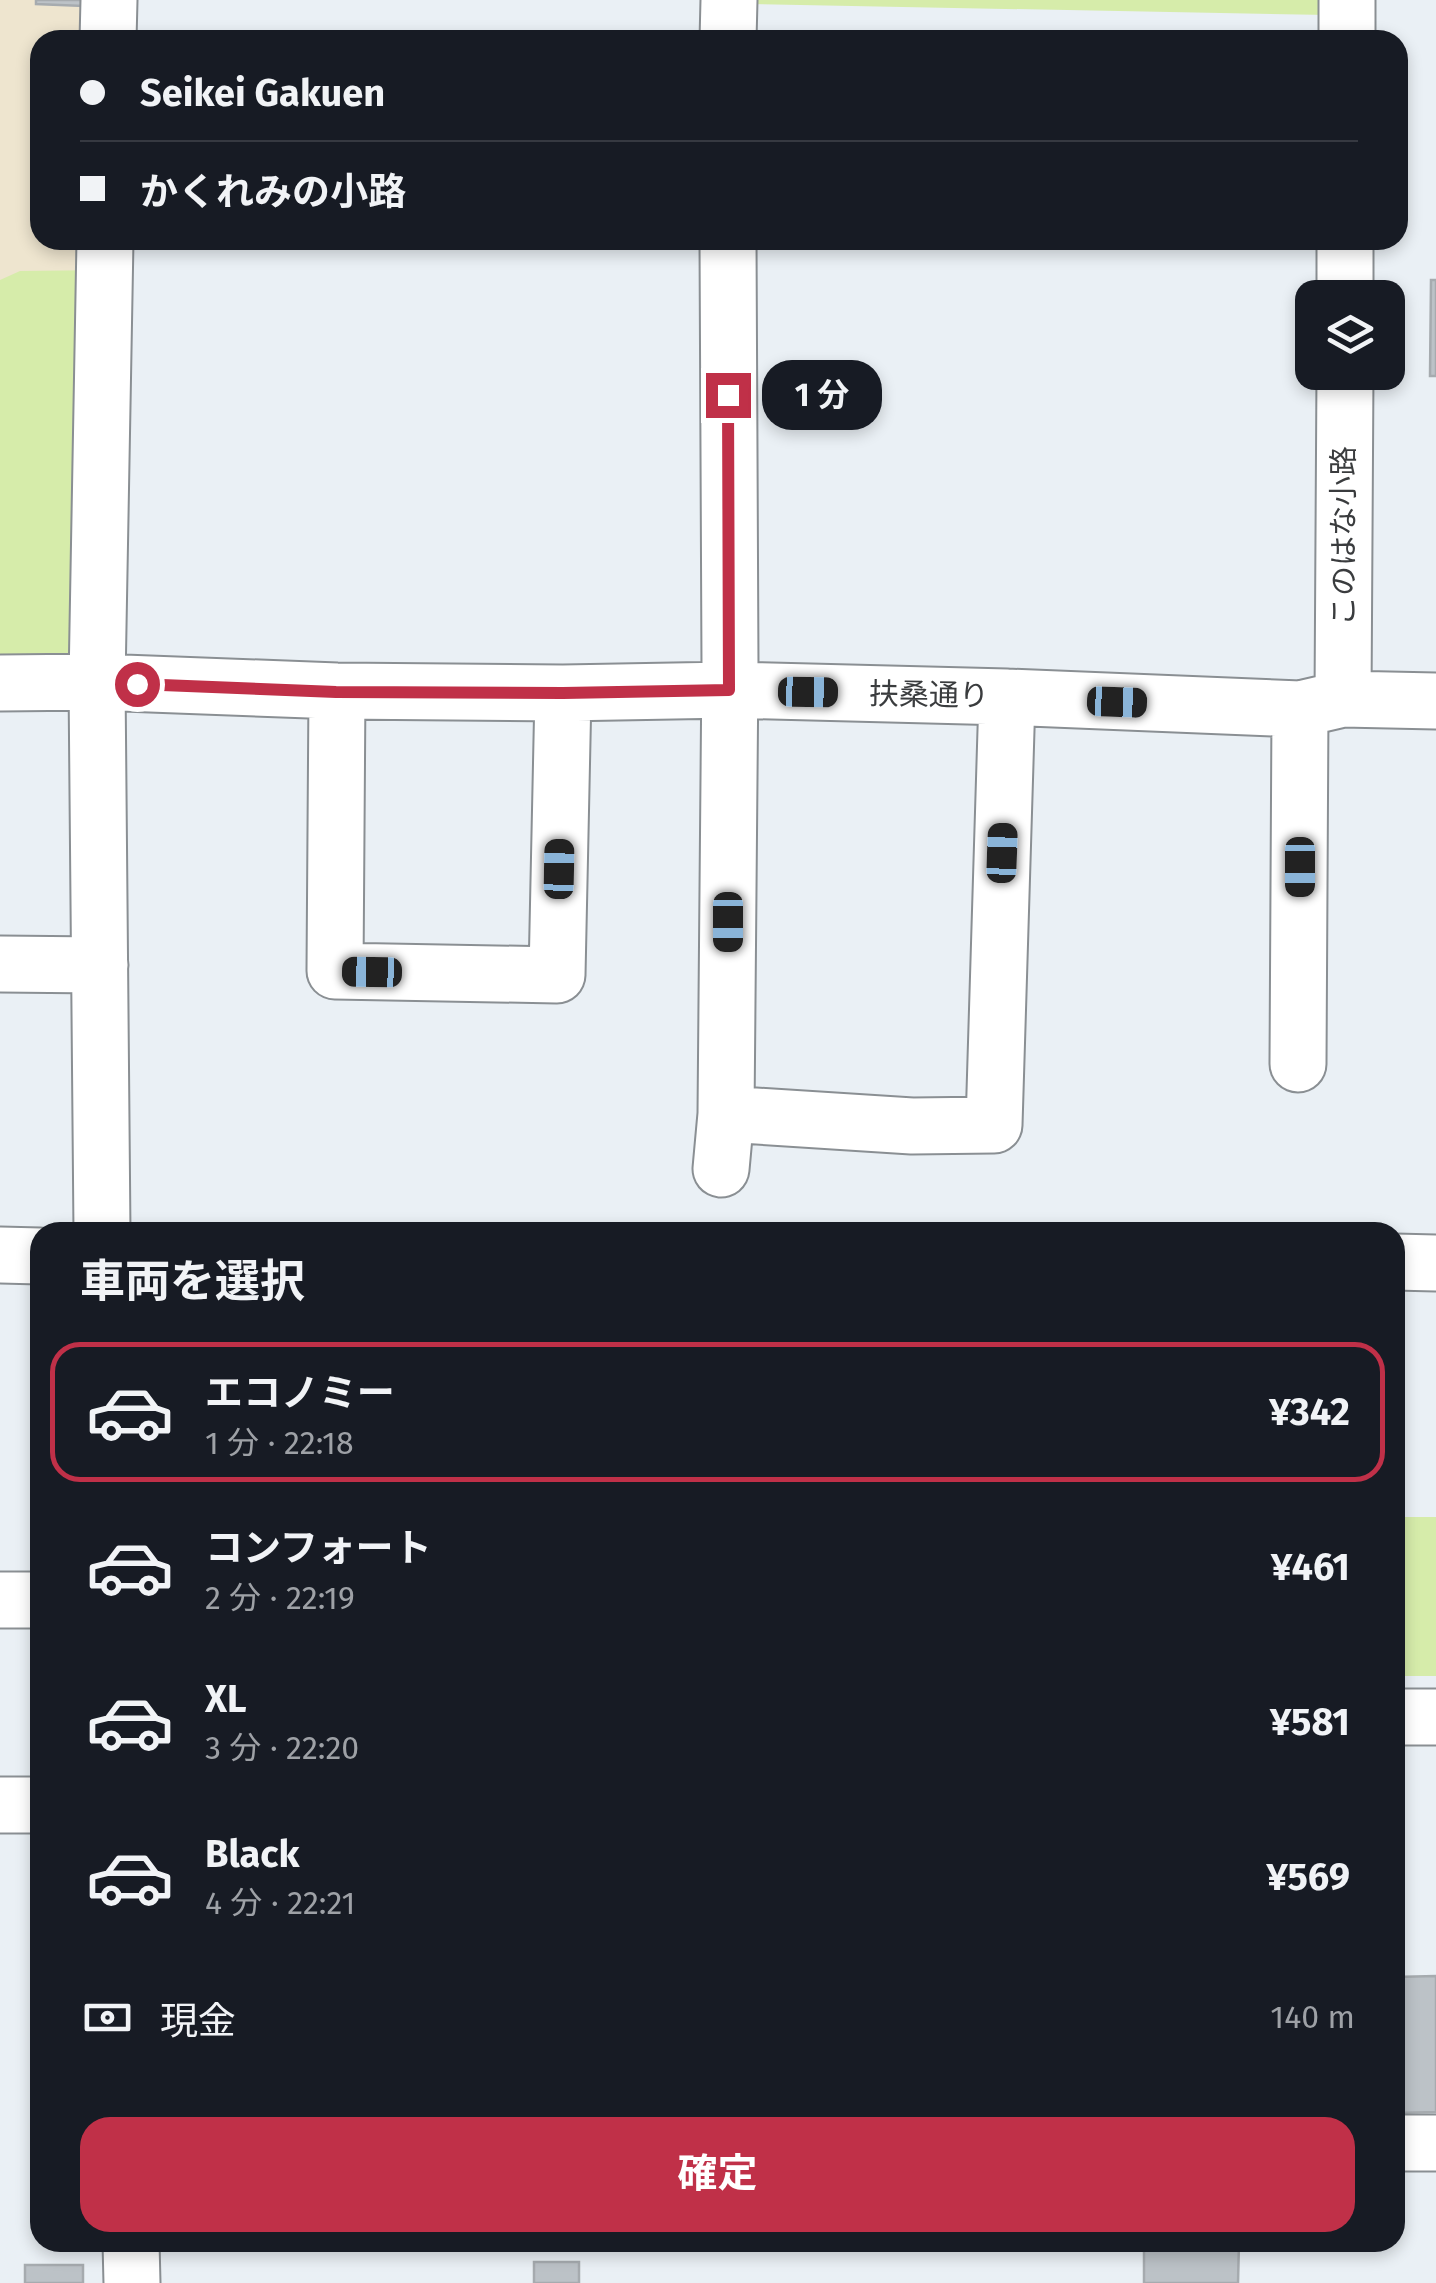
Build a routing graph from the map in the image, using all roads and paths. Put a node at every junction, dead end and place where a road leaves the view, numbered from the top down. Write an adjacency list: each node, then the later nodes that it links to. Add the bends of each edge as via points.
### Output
1 (109, 0): 4 (street)
2 (728, 0): 5 (street)
3 (1347, 0): 6 (street)
4 (108, 30)
5 (728, 30)
6 (1347, 30)
7 (105, 250): 13 (street)
8 (728, 250): 14 (street)
9 (1346, 250): 10 (street)
10 (1345, 280)
11 (1343, 390): 19 (street, このはな小路)
12 (0, 682): 13 (street, 扶桑通り)
13 (97, 682): 15 (street, 扶桑通り); 21 (street)
14 (729, 690): 16 (street, 扶桑通り); 17 (street, 扶桑通り); 23 (street)
15 (336, 692): 16 (street, 扶桑通り); 16 (street, via 335,971 557,975)
16 (563, 693)
17 (1007, 697): 19 (street, 扶桑通り); 23 (street, via 994,1125)
18 (1436, 701): 19 (street, 扶桑通り)
19 (1322, 704): 22 (street, このはな小路)
20 (0, 964): 21 (street)
21 (100, 964): 25 (street)
22 (1298, 1064)
23 (726, 1114): 24 (street)
24 (721, 1169)
25 (102, 1222)
26 (0, 1255): 27 (street)
27 (30, 1256)
28 (1405, 1262): 29 (street)
29 (1436, 1263)
30 (0, 1600): 31 (street)
31 (30, 1600)
32 (1405, 1716): 33 (street)
33 (1436, 1718)
34 (0, 1805): 35 (street)
35 (30, 1806)
36 (1405, 2142): 37 (street)
37 (1436, 2143)
38 (131, 2252): 39 (street)
39 (132, 2283)

